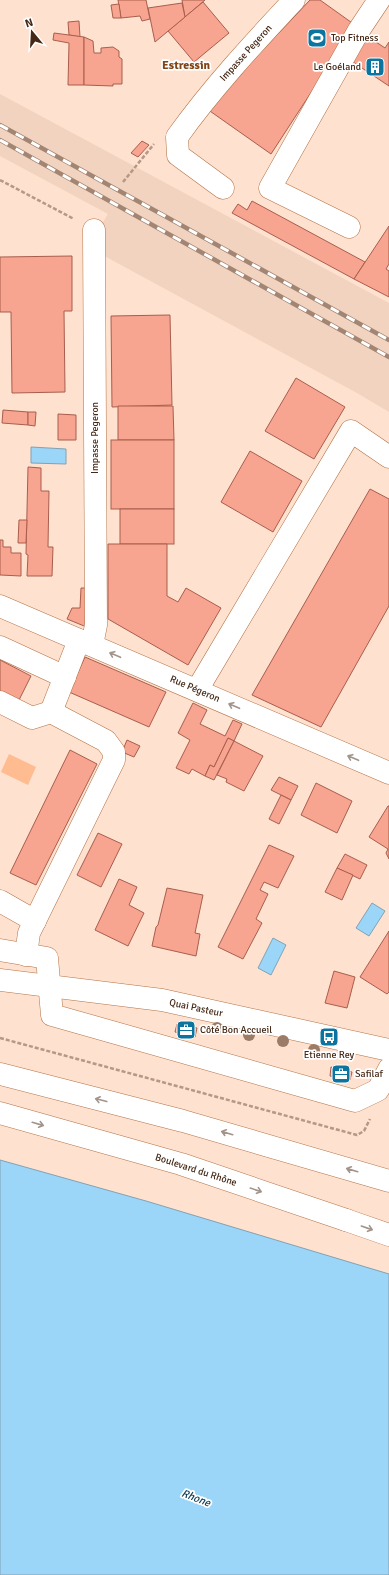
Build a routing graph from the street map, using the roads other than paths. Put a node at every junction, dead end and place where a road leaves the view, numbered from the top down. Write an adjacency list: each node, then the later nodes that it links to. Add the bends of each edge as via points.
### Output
1 (294, 0): 3 (main road, Impasse Pegeron, via 199,106 177,137 178,155)
2 (379, 0): 4 (main road, via 359,30 270,188)
3 (224, 188)
4 (349, 227)
5 (94, 230): 8 (main road, Impasse Pegeron, via 96,625)
6 (389, 457): 11 (main road, via 351,431)
7 (0, 606): 8 (main road, Rue Pégeron)
8 (86, 642): 10 (main road, Impasse Pegeron); 11 (main road, Rue Pégeron, one-way to 8)
9 (0, 647): 10 (main road)
10 (65, 677): 13 (main road, Impasse Pegeron)
11 (197, 690): 14 (main road, Rue Pégeron, one-way to 11)
12 (0, 702): 13 (main road, via 32,718)
13 (51, 712): 16 (main road, via 106,740 114,752 114,760)
14 (389, 774)
15 (0, 902): 16 (main road)
16 (34, 921): 18 (main road, via 29,933)
17 (0, 950): 18 (main road)
18 (26, 954): 20 (main road, via 47,958)
19 (0, 980): 20 (main road, Quai Pasteur)
20 (49, 986): 21 (main road, Quai Pasteur, via 162,1000); 22 (main road, via 52,1015 355,1101 378,1090)
21 (389, 1050)
22 (389, 1069)
23 (0, 1074): 25 (main road, one-way to 23, via 183,1121)
24 (0, 1114): 26 (main road, Boulevard du Rhône, one-way to 26, via 181,1164)
25 (389, 1181)
26 (389, 1235)

